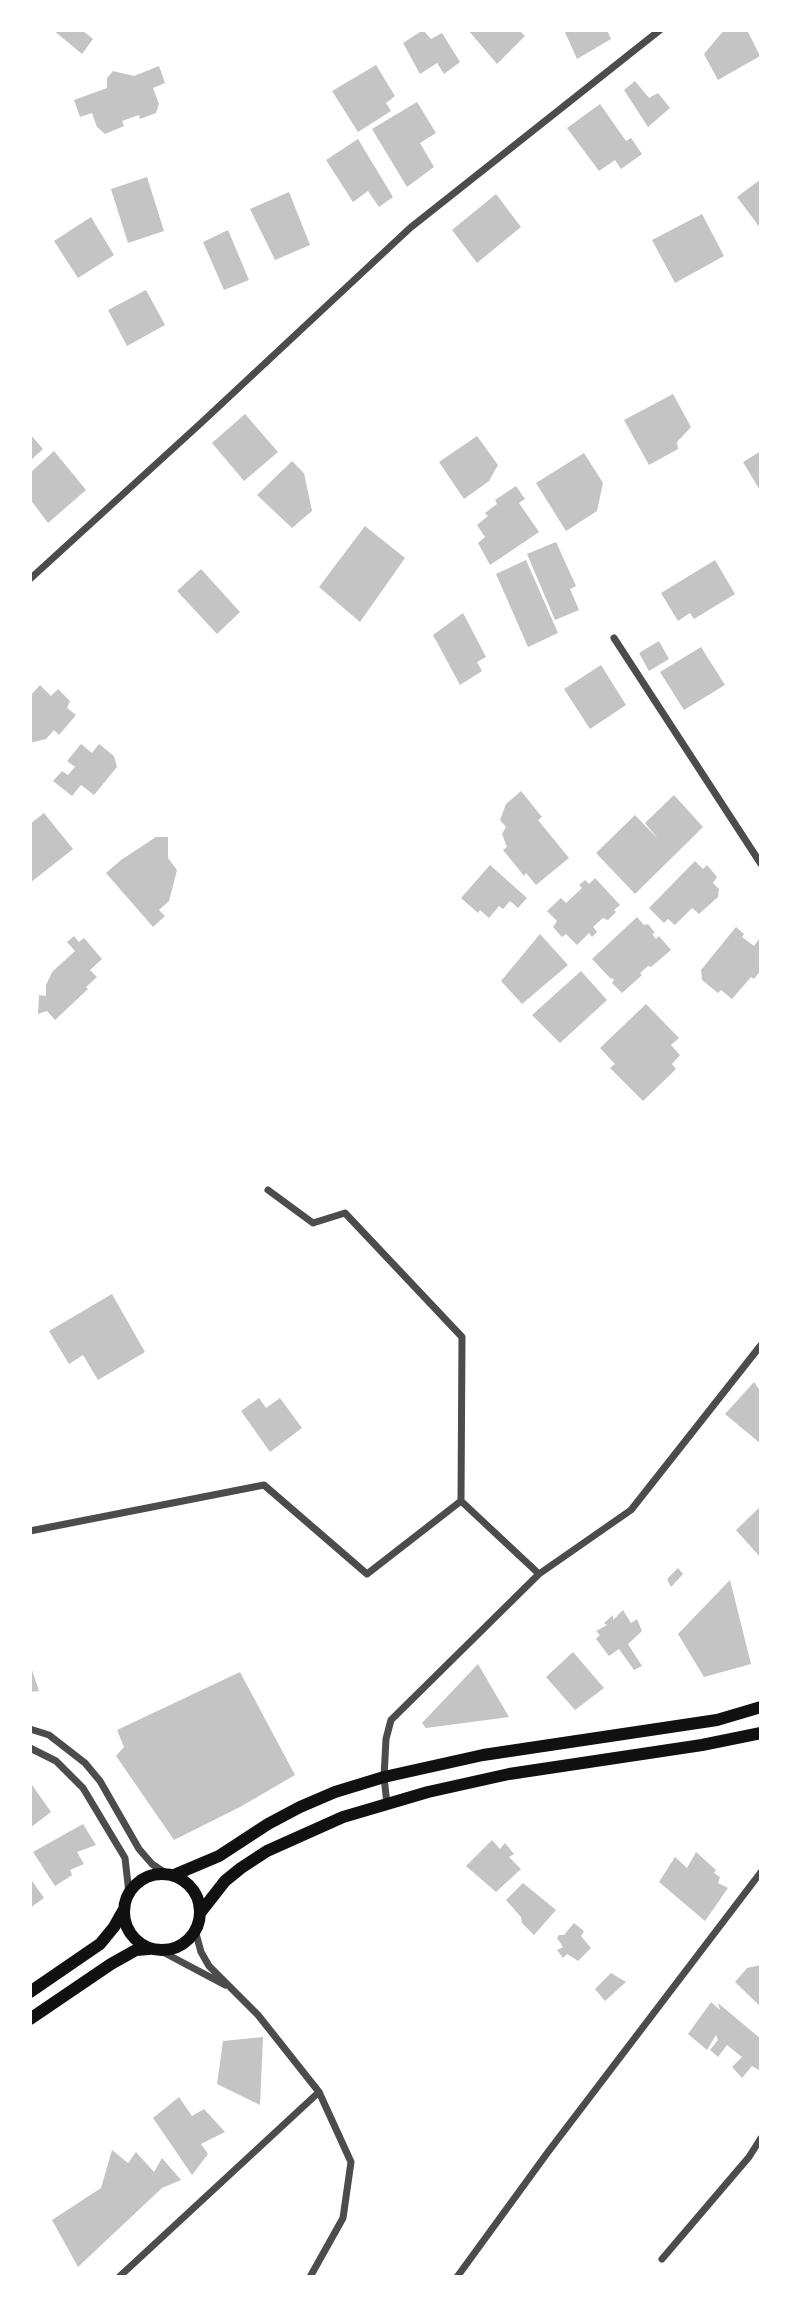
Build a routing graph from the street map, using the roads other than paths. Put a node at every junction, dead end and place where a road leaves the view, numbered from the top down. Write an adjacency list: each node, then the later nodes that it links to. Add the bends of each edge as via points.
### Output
1 (660, 30): 2 (street, via 410,228)
2 (30, 579)
3 (614, 638): 4 (street)
4 (761, 864)
5 (268, 1190): 7 (street, via 313,1223 345,1213 462,1337)
6 (761, 1345): 9 (street, via 631,1510)
7 (461, 1501): 8 (street, via 367,1574 264,1485); 9 (street)
8 (30, 1531)
9 (539, 1574): 14 (street, via 391,1720)
10 (761, 1707): 14 (main road, via 718,1720 483,1755)
11 (30, 1729): 17 (street, via 49,1735 85,1763 139,1849)
12 (761, 1733): 15 (main road, via 509,1774)
13 (30, 1748): 18 (street, via 56,1761 83,1788 125,1858)
14 (384, 1777): 15 (street); 17 (main road, via 300,1807 211,1860)
15 (387, 1804): 20 (main road, via 331,1822 267,1851 225,1881)
16 (761, 1872): 31 (street)
17 (170, 1875): 18 (main road, via 150,1875); 20 (main road, via 193,1890)
18 (129, 1892): 19 (main road)
19 (123, 1911): 22 (main road, via 129,1933); 24 (main road, via 100,1944)
20 (200, 1913): 21 (main road)
21 (195, 1930): 22 (main road, via 173,1949); 23 (street, via 209,1966)
22 (155, 1950): 23 (street); 25 (main road, via 136,1950 111,1964)
23 (234, 1990): 26 (street)
24 (30, 1992)
25 (30, 2020)
26 (319, 2092): 29 (street); 30 (street, via 351,2162 343,2218)
27 (761, 2138): 28 (street)
28 (662, 2259)
29 (119, 2277)
30 (310, 2277)
31 (458, 2277)

